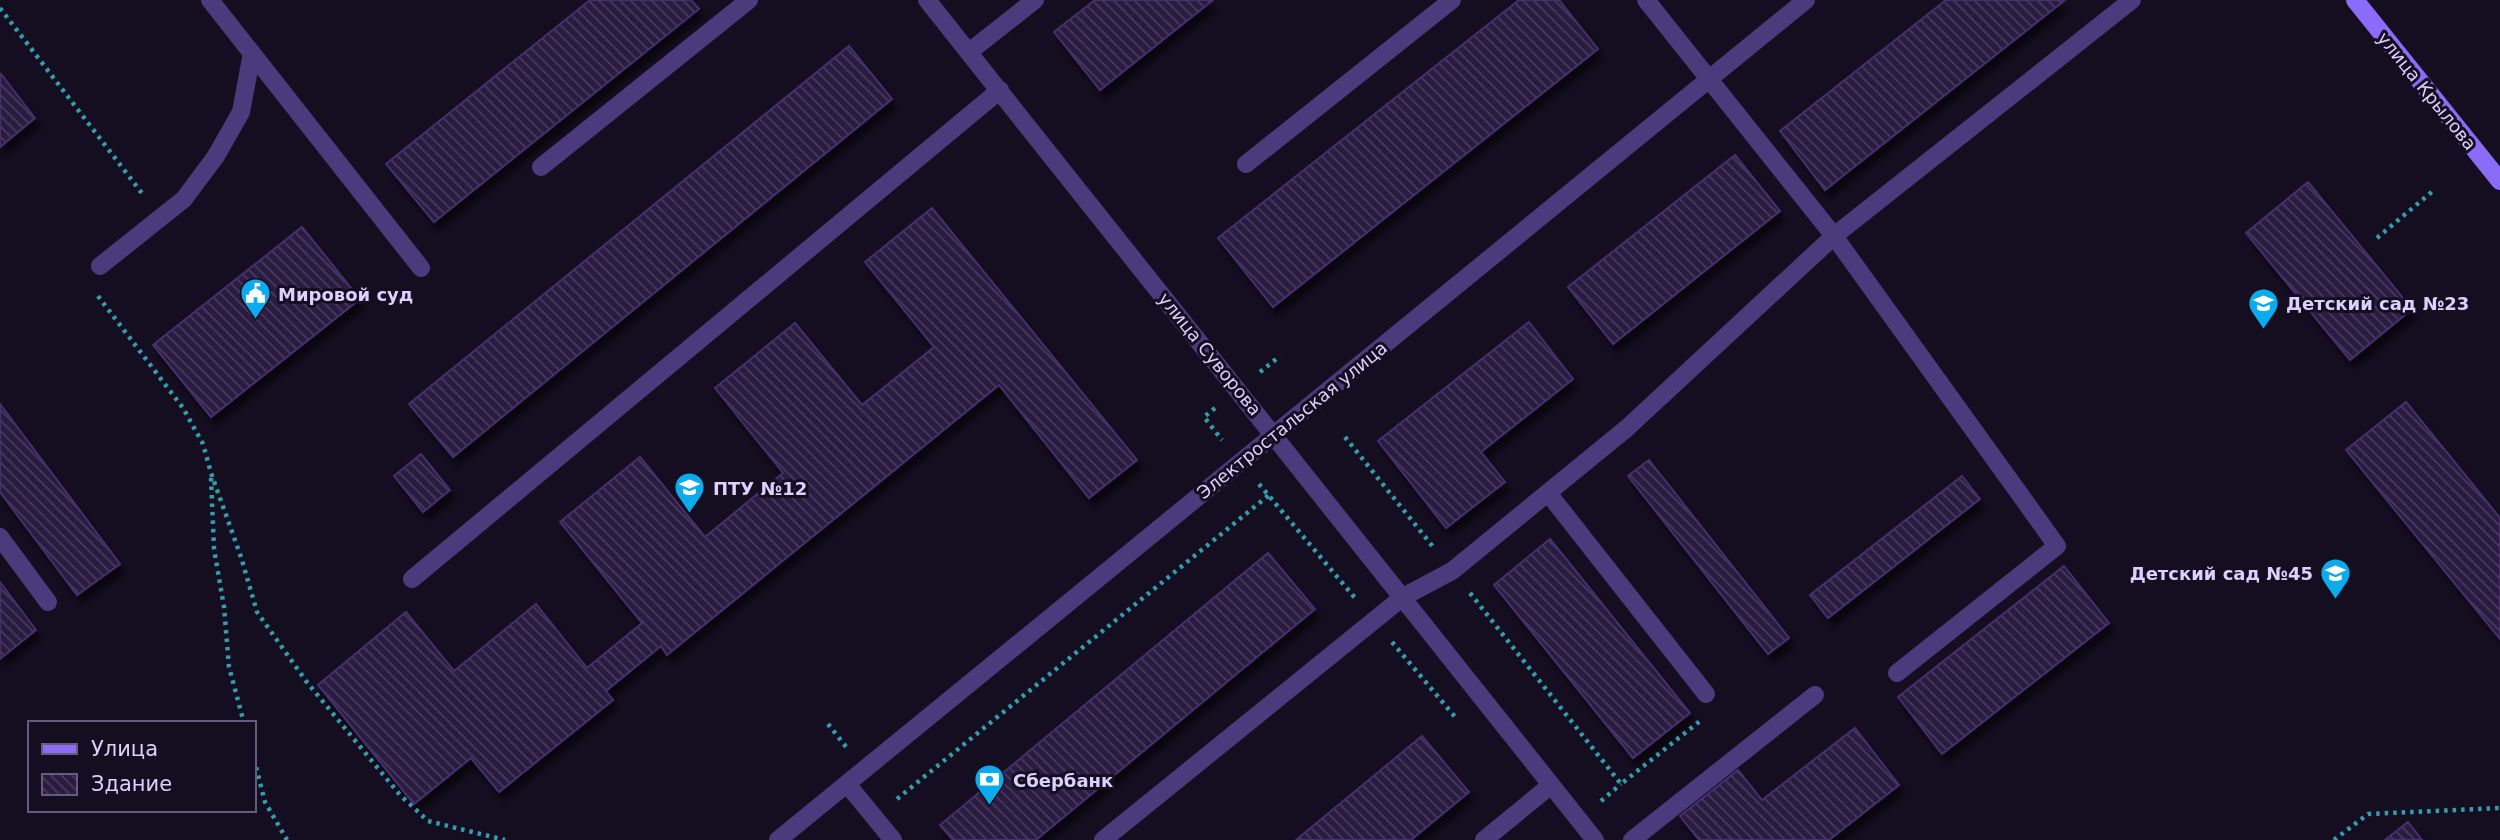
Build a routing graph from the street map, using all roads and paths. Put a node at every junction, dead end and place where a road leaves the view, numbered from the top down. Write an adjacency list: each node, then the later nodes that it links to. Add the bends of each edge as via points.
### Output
1 (210, 0): 12 (street)
2 (749, 0): 16 (street)
3 (927, 0): 11 (street, улица Суворова)
4 (1035, 0): 11 (street)
5 (1452, 0): 15 (street)
6 (1646, 0): 13 (street)
7 (1806, 0): 13 (street, Электростальская улица)
8 (2132, 0): 20 (street)
9 (2355, 0): 17 (main road, улица Крылова)
10 (0, 8): 19 (path)
11 (969, 52): 14 (street, улица Суворова)
12 (252, 54): 19 (street, via 241,112 229,134 184,199); 23 (street)
13 (1710, 79): 20 (street); 24 (street, Электростальская улица)
14 (1000, 90): 24 (street, улица Суворова); 31 (street)
15 (1245, 164)
16 (541, 166)
17 (2500, 181)
18 (2434, 190): 21 (path)
19 (161, 217): 22 (street)
20 (1834, 236): 27 (street, via 1627,428); 34 (street, via 2056,546)
21 (2377, 237)
22 (100, 266): 26 (path, via 98,298 183,408 203,444)
23 (421, 268)
24 (1275, 435): 32 (street, улица Суворова); 39 (street, Электростальская улица)
25 (1345, 437): 30 (path)
26 (211, 473): 37 (path, via 229,667); 46 (path, via 257,612 306,681 400,795 428,821)
27 (1548, 493): 30 (street); 35 (street)
28 (1269, 495): 42 (path)
29 (0, 537): 33 (street)
30 (1452, 571): 32 (street); 40 (path)
31 (412, 579)
32 (1403, 597): 41 (street, улица Суворова); 49 (street)
33 (48, 602)
34 (1897, 673)
35 (1706, 694): 40 (path, via 1717,708)
36 (1815, 695): 52 (street)
37 (243, 721)
38 (256, 767): 45 (path, via 265,802)
39 (847, 784): 47 (street, Электростальская улица); 48 (street)
40 (1621, 784): 44 (path, via 1601,801)
41 (1551, 785): 50 (street); 51 (street, улица Суворова)
42 (893, 802)
43 (2500, 808): 53 (path, via 2368,814)
44 (1608, 810)
45 (287, 840)
46 (505, 840)
47 (778, 840)
48 (893, 840)
49 (1103, 840)
50 (1484, 840)
51 (1595, 840)
52 (1632, 840)
53 (2334, 840)

